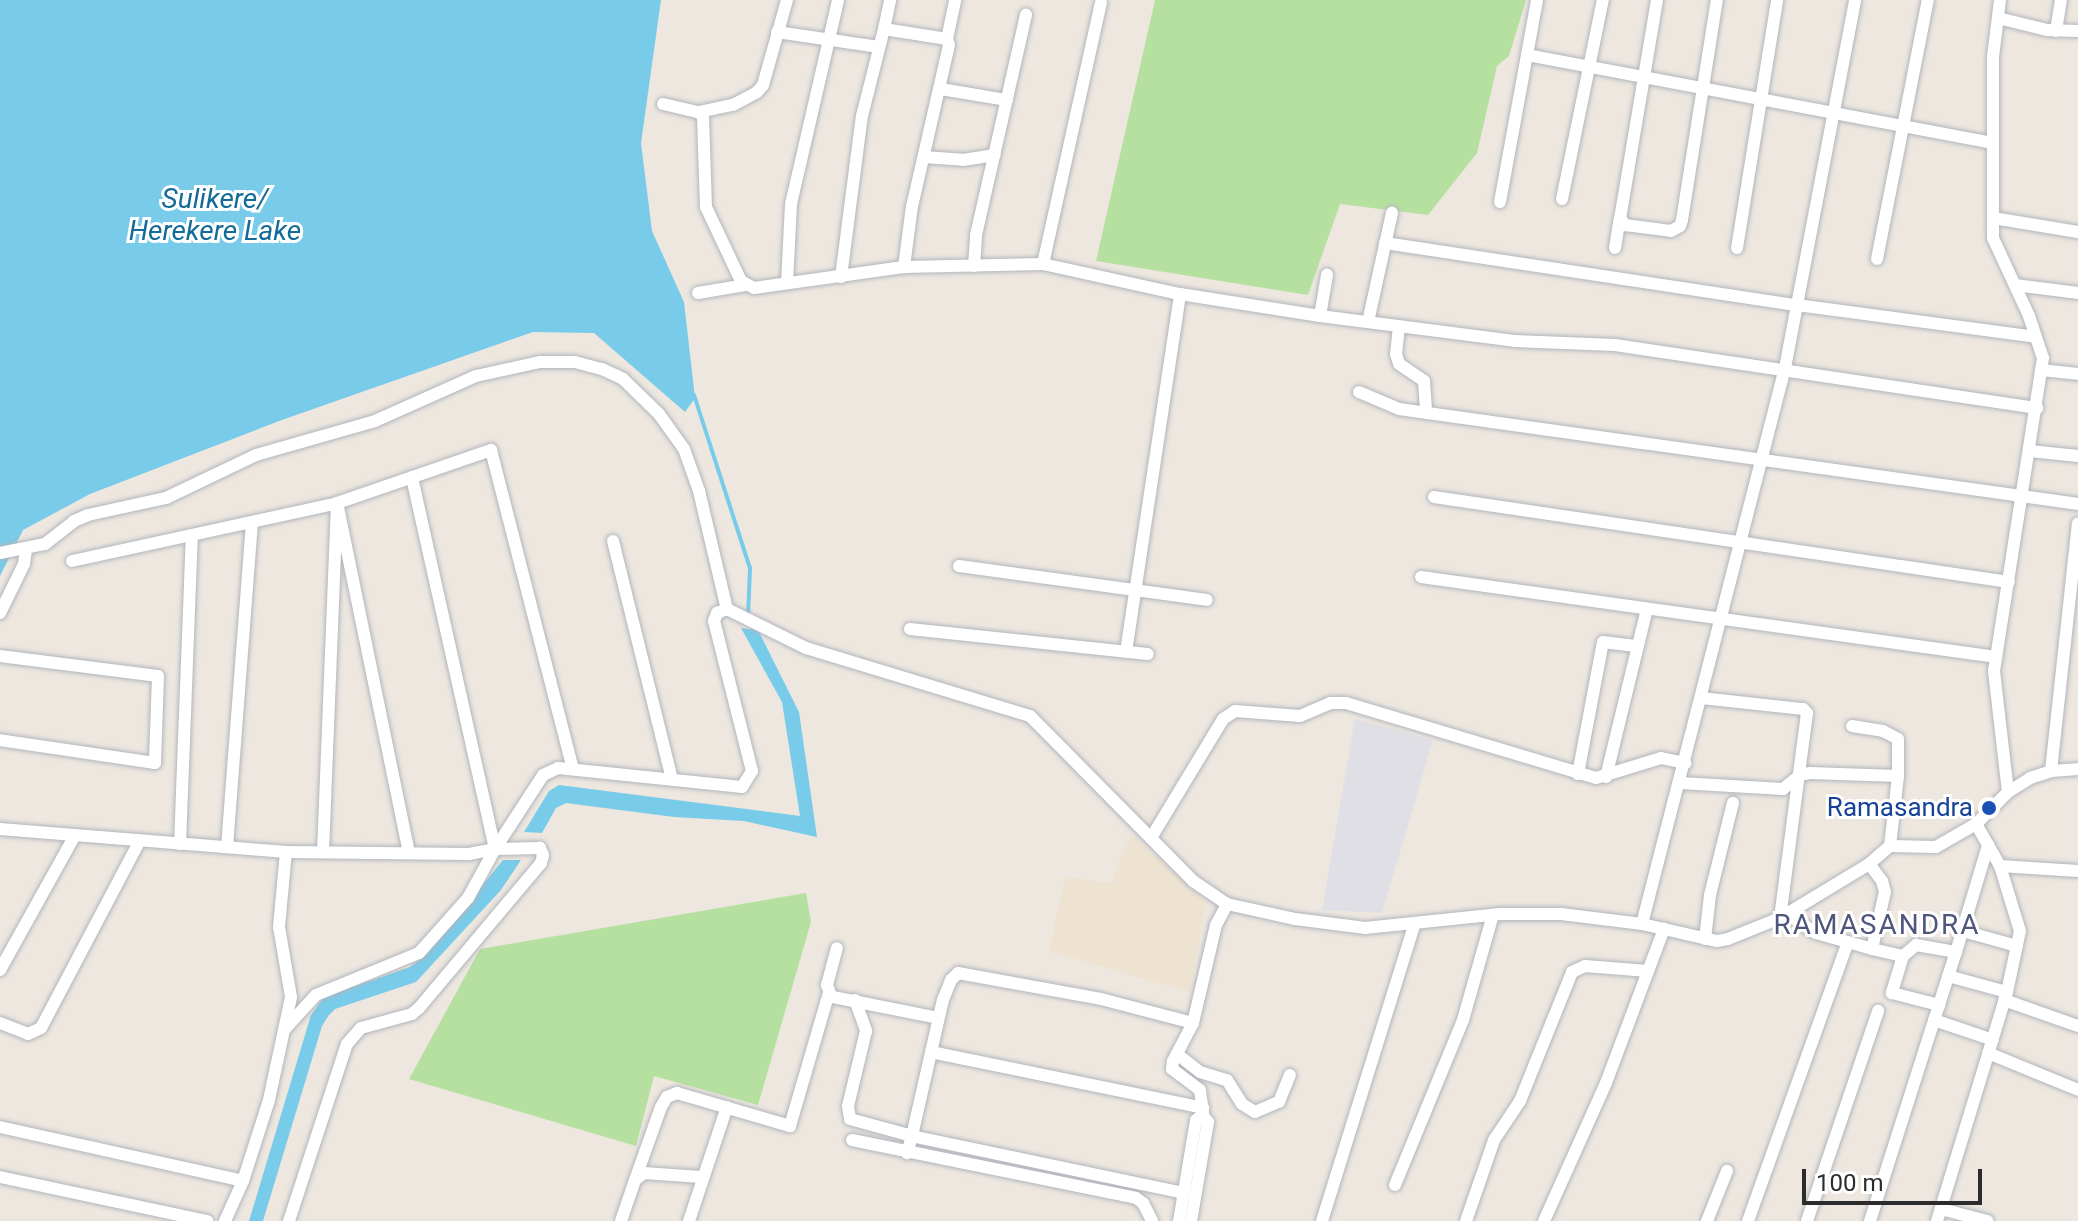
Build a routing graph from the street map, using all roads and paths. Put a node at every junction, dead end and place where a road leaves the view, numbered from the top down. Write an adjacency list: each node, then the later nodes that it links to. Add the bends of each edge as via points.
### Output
1 (787, 0): 20 (street)
2 (838, 0): 22 (street)
3 (890, 0): 17 (street)
4 (955, 0): 21 (street)
5 (1537, 0): 24 (street)
6 (1603, 0): 25 (street)
7 (1657, 0): 26 (street)
8 (1717, 0): 27 (street)
9 (1777, 0): 30 (street)
10 (1855, 0): 33 (street)
11 (1928, 0): 34 (street)
12 (2000, 0): 16 (street)
13 (2061, 0): 18 (street)
14 (1101, 2): 48 (street)
15 (1026, 15): 29 (street)
16 (1998, 18): 18 (street); 35 (street)
17 (884, 29): 21 (street); 23 (street)
18 (2056, 31): 19 (street)
19 (2078, 31)
20 (777, 32): 22 (street); 32 (street, via 757,92 733,105)
21 (947, 39): 28 (street)
22 (827, 41): 23 (street); 53 (street, via 791,204)
23 (879, 47): 52 (street, via 862,116)
24 (1527, 55): 25 (street); 39 (street)
25 (1588, 67): 26 (street); 38 (street)
26 (1643, 78): 27 (street); 41 (street)
27 (1702, 88): 30 (street); 41 (street, via 1680,226 1671,231 1625,225)
28 (941, 89): 29 (street); 37 (street)
29 (1007, 100): 36 (street)
30 (1759, 100): 33 (street); 46 (street)
31 (663, 104): 32 (street)
32 (699, 112): 54 (street, via 706,207)
33 (1833, 115): 34 (street); 59 (street)
34 (1902, 127): 35 (street); 47 (street)
35 (1993, 143): 42 (street)
36 (995, 155): 37 (street, via 963,160); 49 (street)
37 (924, 157): 50 (street)
38 (1562, 199)
39 (1500, 202)
40 (1392, 213): 44 (street)
41 (1620, 218): 45 (street)
42 (1993, 218): 43 (street); 55 (street, via 1993,238)
43 (2078, 232)
44 (1385, 243): 59 (street); 61 (street)
45 (1615, 248)
46 (1737, 248)
47 (1877, 259)
48 (1043, 264): 49 (street); 58 (street)
49 (974, 266): 50 (street)
50 (904, 267): 52 (street)
51 (1327, 275): 60 (street)
52 (841, 277): 53 (street)
53 (787, 283): 54 (street)
54 (746, 285): 56 (street)
55 (2015, 285): 57 (street); 63 (street)
56 (698, 293)
57 (2078, 293)
58 (1180, 294): 60 (street); 89 (street)
59 (1797, 305): 63 (street); 64 (street)
60 (1320, 316): 61 (street)
61 (1368, 322): 62 (street)
62 (1399, 326): 64 (street, via 1514,341 1615,345); 69 (street, via 1399,364 1424,381)
63 (2036, 337): 65 (street)
64 (1785, 368): 68 (street); 72 (street)
65 (2041, 370): 66 (street); 68 (street)
66 (2078, 374)
67 (1359, 392): 69 (street, via 1399,409)
68 (2037, 408): 70 (street)
69 (1426, 413): 72 (street)
70 (2030, 451): 71 (street); 75 (street)
71 (2078, 456)
72 (1761, 460): 75 (street); 81 (street)
73 (412, 477): 76 (street); 105 (street, via 491,450); 125 (street)
74 (1434, 497): 81 (street)
75 (2022, 498): 77 (street); 88 (street)
76 (337, 503): 78 (street); 127 (street); 128 (street)
77 (2078, 504)
78 (252, 522): 80 (street); 124 (street)
79 (2078, 523): 107 (street)
80 (192, 535): 85 (street); 121 (street)
81 (1741, 540): 88 (street); 94 (street)
82 (613, 541): 112 (street)
83 (22, 551): 84 (street); 91 (street, via 45,544 88,515 166,498 256,455 375,421 476,376 540,362 575,362 623,379 659,414 684,449); 93 (street, via 24,564)
84 (0, 553)
85 (72, 561)
86 (959, 566): 89 (street)
87 (1421, 577): 92 (street)
88 (2009, 582): 100 (street)
89 (1135, 590): 90 (street); 97 (street)
90 (1207, 600)
91 (727, 609): 112 (street, via 714,621 752,776 737,788); 119 (street, via 806,648 1030,716)
92 (1647, 609): 94 (street); 96 (street)
93 (0, 613)
94 (1721, 620): 100 (street); 101 (street)
95 (910, 629): 97 (street)
96 (1638, 646): 108 (street, via 1603,642); 111 (street)
97 (1126, 652): 98 (street)
98 (1148, 654)
99 (0, 656): 103 (street, via 158,676 155,763)
100 (1996, 657): 114 (street)
101 (1701, 698): 104 (street); 109 (street, via 1805,711)
102 (1852, 726): 110 (street, via 1898,739)
103 (0, 740)
104 (1685, 763): 111 (street, via 1661,758); 113 (street)
105 (573, 769): 112 (street); 125 (street, via 543,775)
106 (2078, 769): 107 (street)
107 (2051, 771): 114 (street)
108 (1578, 774): 111 (street); 119 (street, via 1346,703 1330,703 1300,716 1235,711 1223,719)
109 (1800, 775): 110 (street); 113 (street, via 1783,789); 134 (street)
110 (1898, 776): 123 (street)
111 (1606, 777)
112 (672, 779)
113 (1680, 783): 135 (street)
114 (2008, 792): 116 (street)
115 (1733, 803): 139 (street)
116 (1976, 824): 122 (street); 123 (street, via 1936,847)
117 (0, 829): 118 (street)
118 (75, 835): 120 (street); 146 (street)
119 (1151, 838): 132 (street, via 1193,881)
120 (140, 840): 121 (street); 156 (street, via 41,1028 28,1034)
121 (180, 844): 124 (street)
122 (1988, 845): 130 (street); 138 (street)
123 (1890, 846): 129 (street)
124 (227, 847): 126 (street)
125 (495, 849): 128 (street); 159 (street, via 468,898 419,953 316,995); 182 (street, via 540,848 543,855 419,1008 369,1024 353,1035 339,1058)
126 (286, 852): 127 (street); 159 (street, via 279,927 291,997)
127 (323, 852): 128 (street)
128 (409, 853)
129 (1869, 864): 134 (street); 143 (street, via 1885,892)
130 (2000, 866): 131 (street); 141 (street, via 2016,911)
131 (2078, 871)
132 (1227, 904): 136 (street, via 1365,928); 157 (street, via 1212,938)
133 (1493, 915): 135 (street, via 1561,914); 136 (street); 177 (street, via 1463,1020)
134 (1783, 916): 139 (street, via 1728,939); 140 (street)
135 (1642, 924): 137 (street)
136 (1414, 926): 188 (street)
137 (1664, 929): 139 (street); 147 (street)
138 (1963, 931): 141 (street); 144 (street)
139 (1705, 939)
140 (1848, 942): 143 (street); 192 (street)
141 (2017, 946): 150 (street)
142 (837, 948): 149 (street, via 827,985)
143 (1872, 949): 145 (street)
144 (1956, 952): 145 (street, via 1916,945); 148 (street)
145 (1903, 956): 152 (street, via 1892,993)
146 (0, 970)
147 (1648, 971): 189 (street, via 1585,966 1572,972 1520,1101 1494,1140); 190 (street, via 1606,1083)
148 (1948, 976): 150 (street); 152 (street)
149 (831, 996): 151 (street); 166 (street, via 826,998 790,1126)
150 (2006, 996): 158 (street); 160 (street)
151 (855, 1000): 154 (street); 169 (street, via 866,1031 848,1106 850,1119)
152 (1939, 1005): 155 (street)
153 (1878, 1011): 193 (street)
154 (938, 1018): 157 (street, via 951,980 963,973); 161 (street)
155 (1934, 1020): 160 (street); 194 (street)
156 (0, 1023)
157 (1193, 1023): 163 (street)
158 (2078, 1026)
159 (284, 1030): 176 (street)
160 (1993, 1040): 162 (street)
161 (931, 1052): 167 (street); 169 (street)
162 (1988, 1053): 165 (street); 179 (street)
163 (1177, 1054): 164 (street, via 1200,1072 1227,1080 1242,1104 1255,1112 1279,1102); 167 (street, via 1172,1069 1200,1090)
164 (1290, 1075)
165 (2078, 1090)
166 (727, 1107): 174 (street); 175 (street, via 677,1093 667,1097)
167 (1203, 1111): 178 (street, via 1196,1120); 187 (street, via 1208,1122)
168 (0, 1127): 176 (street)
169 (912, 1136): 171 (street); 178 (street)
170 (852, 1140): 171 (street)
171 (907, 1153): 185 (street, via 1136,1198)
172 (1727, 1171): 191 (street)
173 (0, 1177): 180 (street)
174 (701, 1177): 175 (street, via 644,1173); 184 (street)
175 (635, 1180): 183 (street)
176 (243, 1181): 181 (street)
177 (1395, 1185)
178 (1184, 1193): 186 (street)
179 (1939, 1215): 195 (street)
180 (207, 1221)
181 (225, 1221)
182 (289, 1221)
183 (621, 1221)
184 (689, 1221)
185 (1152, 1221)
186 (1179, 1221)
187 (1191, 1221)
188 (1322, 1221)
189 (1466, 1221)
190 (1544, 1221)
191 (1707, 1221)
192 (1748, 1221)
193 (1807, 1221)
194 (1870, 1221)
195 (1987, 1221)

